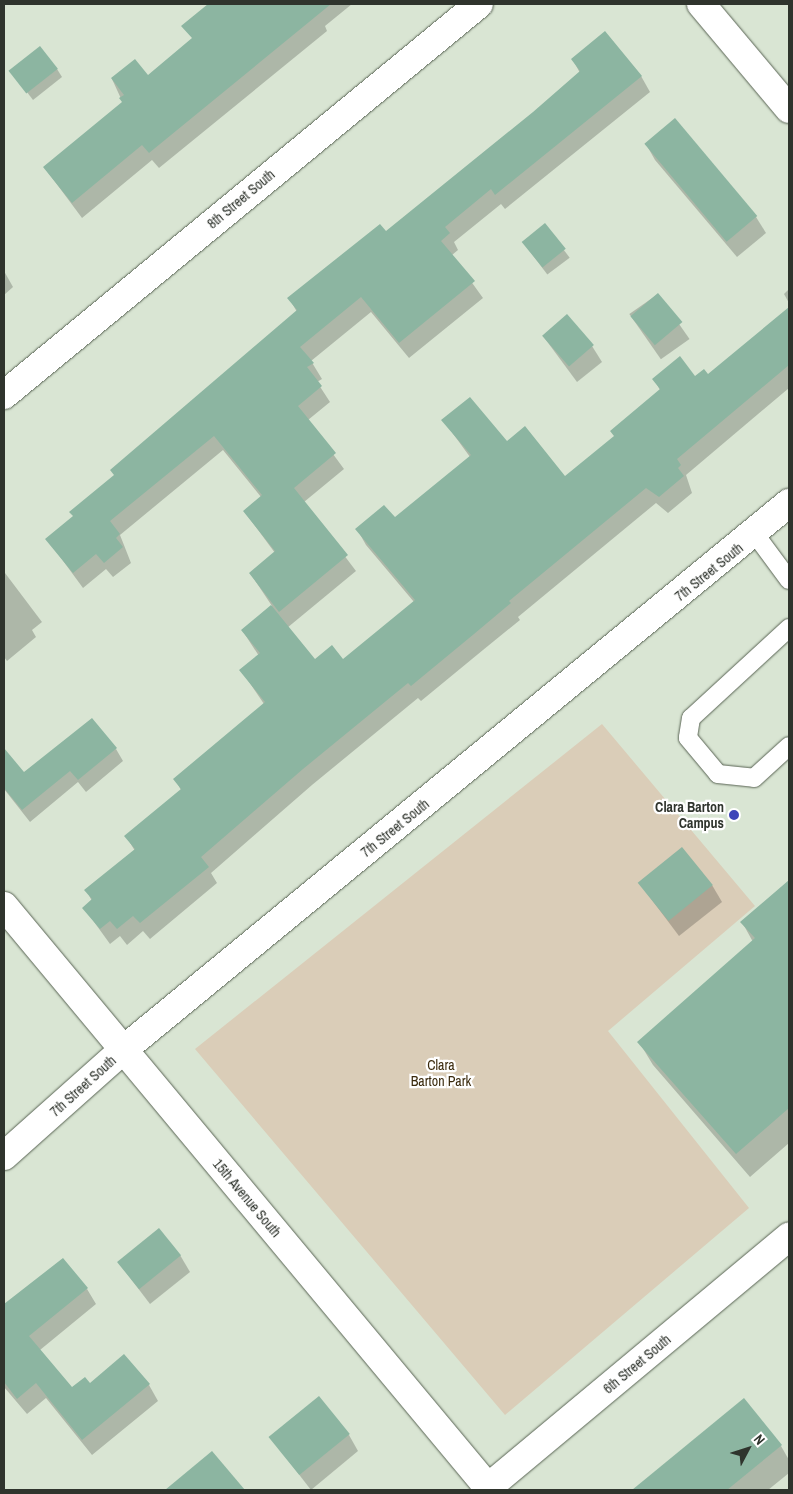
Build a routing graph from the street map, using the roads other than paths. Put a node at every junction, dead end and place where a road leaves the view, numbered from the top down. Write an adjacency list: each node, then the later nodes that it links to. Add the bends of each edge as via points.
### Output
1 (479, 4): 4 (street, 8th Street South)
2 (701, 4): 3 (street)
3 (789, 109)
4 (4, 395)
5 (789, 503): 6 (street, 7th Street South)
6 (755, 534): 7 (lane); 11 (street, 7th Street South)
7 (789, 580)
8 (789, 628): 9 (lane, via 691,718 688,738 718,774 754,778)
9 (789, 746)
10 (4, 906): 11 (street, 15th Avenue South)
11 (123, 1050): 12 (street, 7th Street South); 14 (street, 15th Avenue South)
12 (4, 1156)
13 (789, 1237): 14 (street, 6th Street South)
14 (488, 1489)

